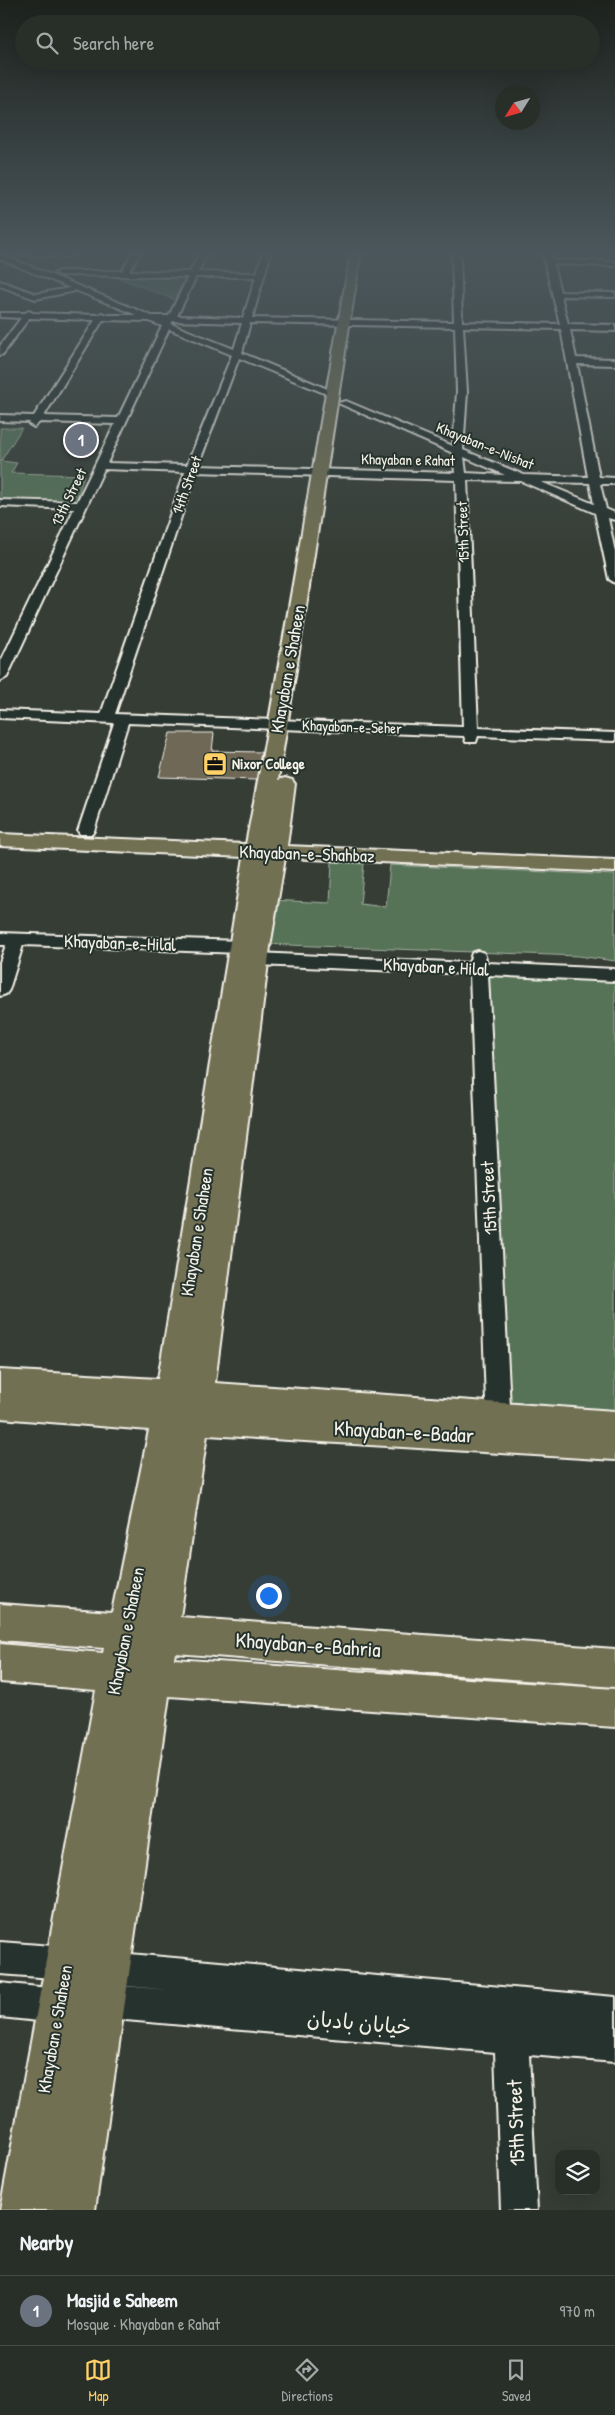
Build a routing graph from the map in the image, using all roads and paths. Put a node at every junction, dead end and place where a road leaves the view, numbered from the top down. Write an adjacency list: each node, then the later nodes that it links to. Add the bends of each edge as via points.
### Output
1 (76, 355): 11 (street)
2 (151, 355): 13 (street, 13th Street)
3 (345, 355): 9 (main road, Khayaban e Shaheen)
4 (460, 355): 14 (street, 15th Street)
5 (571, 355): 7 (street)
6 (236, 356): 9 (street, Khayaban-e-Nishat); 16 (street, 14th Street)
7 (572, 361): 8 (street); 21 (street)
8 (615, 362)
9 (338, 398): 14 (street, Khayaban-e-Nishat); 17 (main road, Khayaban e Shaheen)
10 (0, 418): 11 (street)
11 (35, 421): 12 (street); 13 (street)
12 (0, 423)
13 (119, 424): 15 (street, 13th Street)
14 (459, 448): 18 (street, 15th Street); 19 (street, Khayaban-e-Nishat); 19 (street, Khayaban-e-Nishat)
15 (102, 464): 16 (street, Khayaban e Rahat); 25 (street, 13th Street)
16 (193, 467): 17 (street, Khayaban e Rahat); 33 (street, 14th Street)
17 (325, 471): 18 (street, Khayaban e Rahat); 34 (main road, Khayaban e Shaheen)
18 (461, 474): 19 (street, Khayaban e Rahat); 35 (street, 15th Street)
19 (526, 476): 21 (street, Khayaban e Rahat); 24 (street, Khayaban-e-Nishat); 24 (street, Khayaban-e-Nishat)
20 (615, 477): 21 (street, Khayaban e Rahat)
21 (595, 479): 22 (street, Khayaban e Rahat); 24 (street)
22 (615, 481)
23 (0, 504): 25 (street)
24 (598, 506): 26 (street, Khayaban-e-Nishat); 28 (street, Khayaban-e-Nishat); 29 (street)
25 (80, 509): 27 (street); 30 (street, 13th Street)
26 (615, 509)
27 (0, 510)
28 (615, 517)
29 (615, 579)
30 (0, 678)
31 (0, 714): 33 (street, Khayaban-e-Seher)
32 (0, 721): 33 (street, Khayaban-e-Seher)
33 (116, 721): 34 (street, Khayaban-e-Seher); 39 (street, 14th Street)
34 (286, 728): 35 (street, Khayaban-e-Seher); 41 (main road, Khayaban e Shaheen)
35 (471, 735): 36 (street, Khayaban-e-Seher); 37 (street, Khayaban-e-Seher)
36 (615, 738)
37 (615, 744)
38 (0, 827): 39 (main road, Khayaban-e-Shahbaz)
39 (86, 831): 41 (main road, Khayaban-e-Shahbaz)
40 (0, 840): 41 (main road, Khayaban-e-Shahbaz)
41 (266, 846): 42 (main road, Khayaban-e-Shahbaz); 43 (main road, Khayaban-e-Shahbaz); 45 (main road, Khayaban e Shaheen)
42 (615, 854)
43 (615, 866)
44 (7, 945): 45 (street, Khayaban e Hilal); 49 (street)
45 (249, 953): 46 (street, Khayaban e Hilal); 52 (main road, Khayaban e Shaheen)
46 (478, 963): 47 (street); 48 (street, Khayaban e Hilal); 54 (street, 15th Street)
47 (615, 964)
48 (615, 975)
49 (0, 990)
50 (0, 1384): 52 (main road, Khayaban-e-Badar)
51 (0, 1404): 52 (main road, Khayaban-e-Badar)
52 (183, 1407): 54 (main road, Khayaban-e-Badar); 57 (main road, Khayaban e Shaheen)
53 (615, 1426): 54 (main road, Khayaban-e-Badar)
54 (500, 1428): 55 (main road, Khayaban-e-Badar)
55 (615, 1445)
56 (0, 1622): 57 (main road, Khayaban-e-Bahria)
57 (143, 1632): 59 (main road, Khayaban-e-Bahria); 60 (main road, Khayaban e Shaheen); 61 (main road, Khayaban e Shaheen)
58 (0, 1663): 60 (main road)
59 (615, 1668)
60 (118, 1672): 61 (main road); 64 (main road, Khayaban e Shaheen)
61 (154, 1676): 62 (main road); 65 (main road, Khayaban e Shaheen)
62 (615, 1708)
63 (0, 1958): 64 (street)
64 (66, 1963): 68 (main road, Khayaban e Shaheen)
65 (107, 1968): 67 (main road, Khayaban e Shaheen); 70 (street, خیابان بادبان)
66 (0, 2000): 68 (street)
67 (102, 2001): 70 (street, خیابان بادبان); 73 (main road, Khayaban e Shaheen)
68 (58, 2006): 72 (main road, Khayaban e Shaheen)
69 (615, 2014): 70 (street, خیابان بادبان)
70 (511, 2021): 71 (street, خیابان بادبان); 74 (street, 15th Street)
71 (615, 2045)
72 (24, 2210)
73 (71, 2210)
74 (519, 2210)

